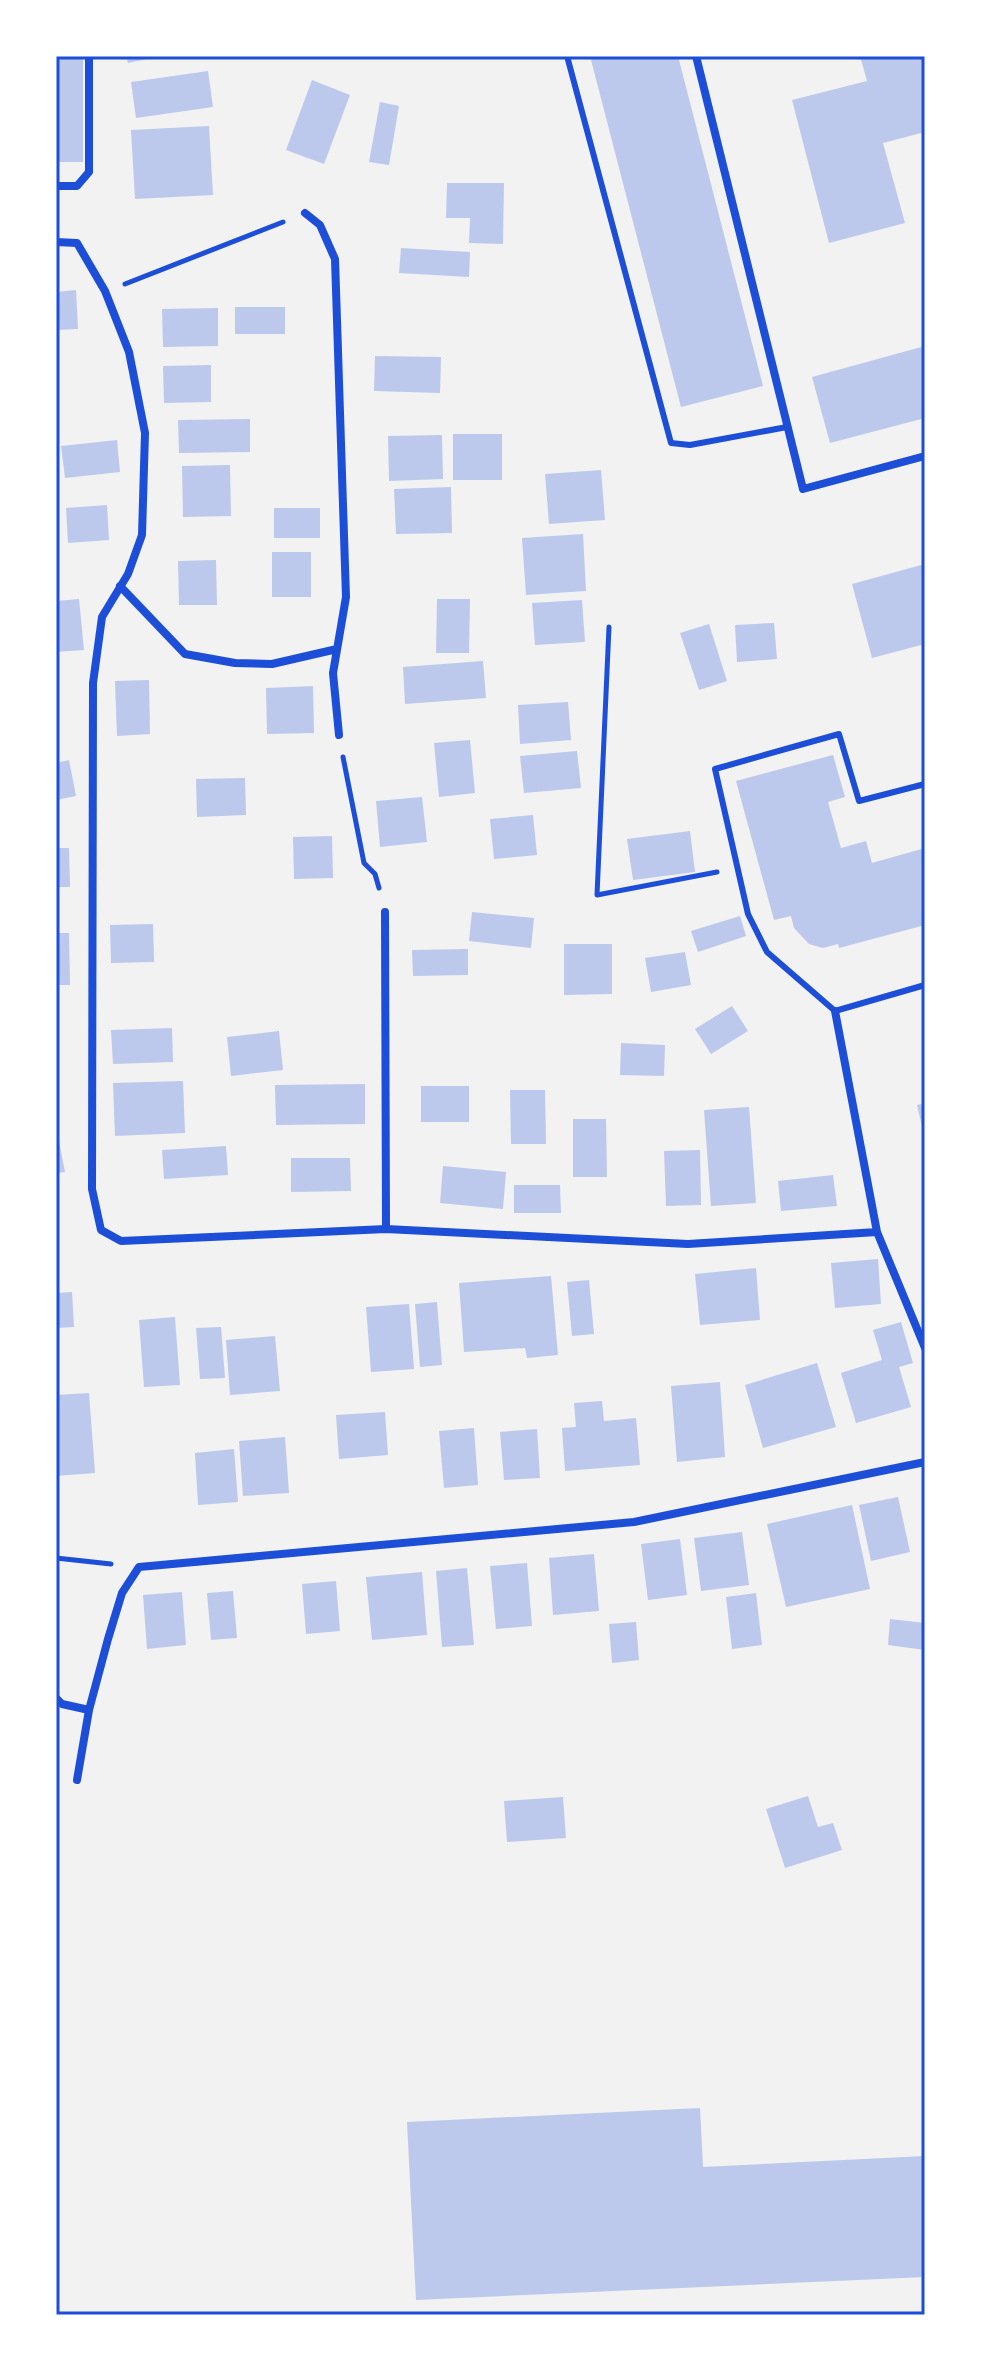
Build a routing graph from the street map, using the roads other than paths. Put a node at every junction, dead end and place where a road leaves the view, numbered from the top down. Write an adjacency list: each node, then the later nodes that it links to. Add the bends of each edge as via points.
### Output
1 (89, 56): 4 (street, via 89,172 77,186)
2 (567, 56): 7 (lane, via 671,443 690,445)
3 (696, 56): 7 (street)
4 (56, 186)
5 (305, 213): 10 (street, via 320,225 335,259 346,597)
6 (56, 242): 9 (street, via 77,243 105,291 129,352 145,433 142,535)
7 (787, 427): 8 (street, via 803,489)
8 (925, 456)
9 (120, 586): 10 (street, via 185,654 272,664); 16 (street, via 102,617 93,683 92,1189 101,1230 121,1241)
10 (337, 649): 11 (street, via 333,673)
11 (339, 735)
12 (925, 784): 15 (lane, via 859,801 839,734 715,769 748,914 767,952)
13 (385, 912): 16 (street)
14 (925, 985): 15 (lane)
15 (835, 1011): 17 (street)
16 (386, 1229): 17 (street, via 688,1244)
17 (877, 1232): 18 (street)
18 (925, 1348)
19 (925, 1462): 21 (street, via 634,1522 139,1567 122,1593)
20 (56, 1698): 21 (street)
21 (89, 1710): 22 (street)
22 (77, 1780)

